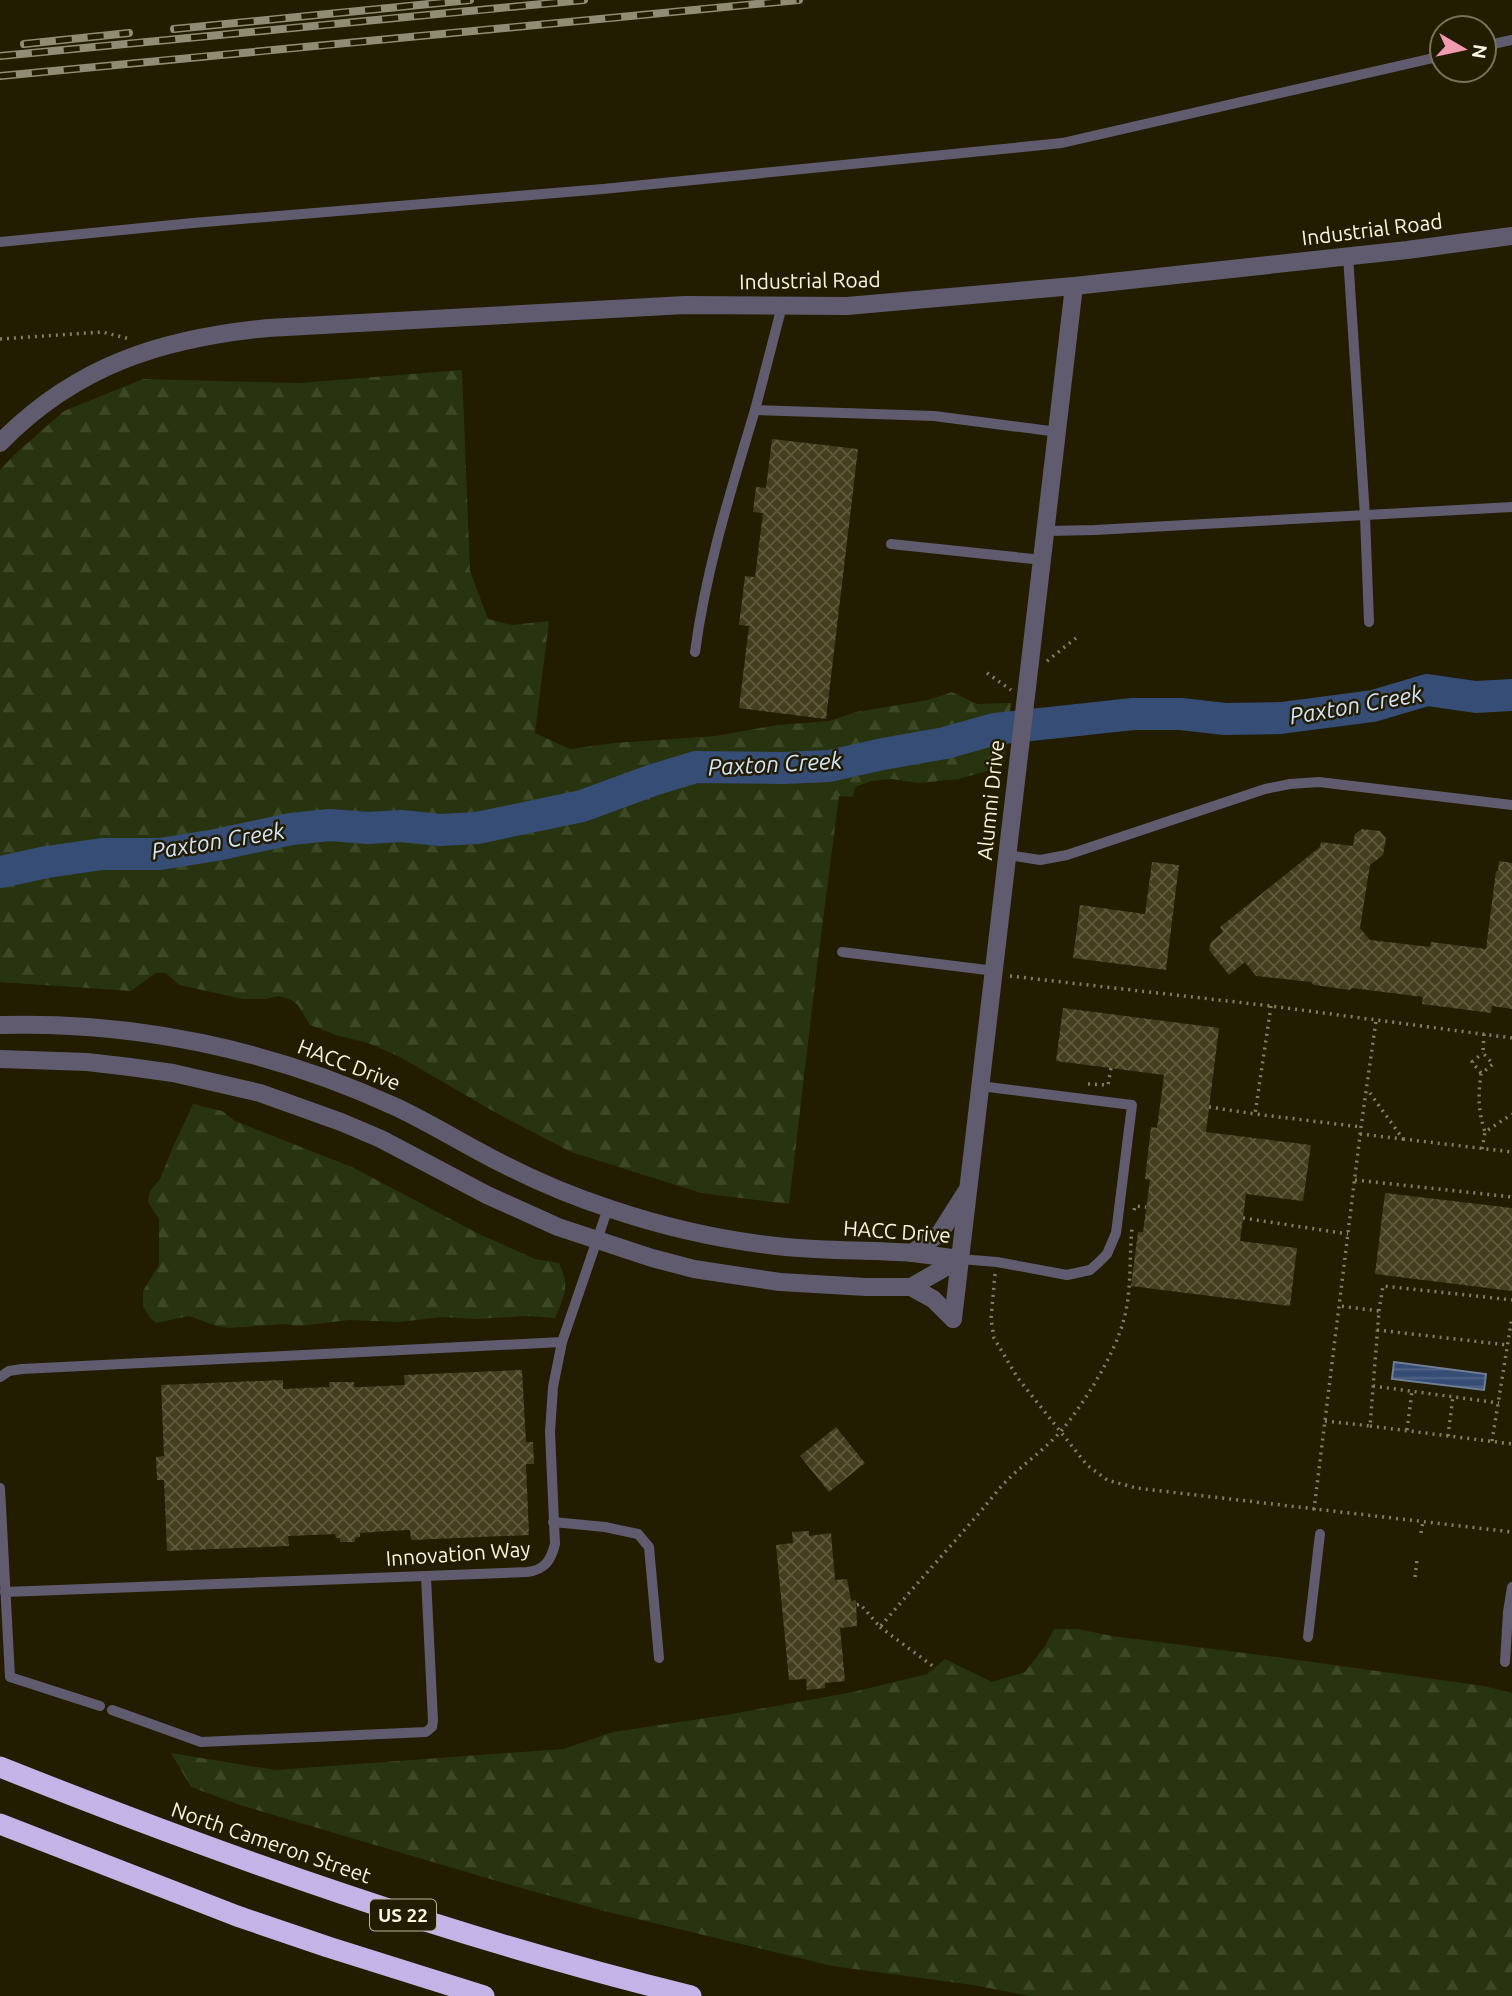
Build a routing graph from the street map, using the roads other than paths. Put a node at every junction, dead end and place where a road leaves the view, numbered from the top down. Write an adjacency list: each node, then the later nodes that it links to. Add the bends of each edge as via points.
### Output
1 (1428, 59): 3 (lane, via 1062,143)
2 (1512, 236): 4 (street, Industrial Road)
3 (0, 242)
4 (1348, 256): 5 (street, Industrial Road); 11 (lane)
5 (1074, 286): 6 (street, Industrial Road, via 847,306); 8 (street, Alumni Drive)
6 (782, 306): 7 (lane); 9 (street, Industrial Road, via 685,305 228,332 159,347 111,364 45,404)
7 (755, 410): 8 (lane, via 934,416); 16 (lane, via 724,512)
8 (1058, 432): 12 (street, Alumni Drive)
9 (0, 443)
10 (1512, 507): 11 (lane)
11 (1365, 516): 12 (lane); 15 (lane)
12 (1046, 531): 14 (street, Alumni Drive)
13 (891, 544): 14 (lane)
14 (1043, 560): 18 (street, Alumni Drive, via 1019,697 1019,760)
15 (1369, 622)
16 (695, 652)
17 (1512, 805): 18 (lane, via 1318,782 1290,784 1067,855 1040,860)
18 (1008, 855): 20 (street, Alumni Drive)
19 (842, 952): 20 (lane)
20 (1002, 973): 23 (street, Alumni Drive)
21 (0, 1025): 25 (street, HACC Drive, via 134,1032 269,1060 396,1107 502,1164)
22 (3, 1060): 26 (street, via 130,1067 260,1093 381,1139 498,1201)
23 (980, 1086): 24 (street, Alumni Drive); 28 (lane, via 1132,1105 1116,1233 1107,1254 1090,1270 1067,1275)
24 (969, 1186): 27 (street, via 940,1233); 28 (street, Alumni Drive)
25 (608, 1208): 26 (lane, Innovation Way); 27 (street, HACC Drive, via 742,1241)
26 (596, 1241): 29 (street, via 662,1261 737,1276); 30 (lane, Innovation Way)
27 (912, 1253): 28 (street, HACC Drive)
28 (960, 1259): 29 (street, HACC Drive); 29 (street, Alumni Drive, via 953,1319 933,1299)
29 (911, 1287)
30 (562, 1342): 31 (lane, via 22,1369); 33 (lane, Innovation Way, via 550,1432)
31 (0, 1377)
32 (0, 1488): 37 (lane)
33 (554, 1522): 35 (lane, Innovation Way, via 553,1551 538,1570); 39 (lane, via 638,1534 649,1547)
34 (1320, 1534): 38 (lane)
35 (426, 1577): 37 (lane, Innovation Way); 42 (lane, via 432,1727 426,1732 201,1742)
36 (1512, 1587): 40 (lane)
37 (5, 1592): 41 (lane, via 10,1677)
38 (1308, 1637)
39 (659, 1658)
40 (1505, 1662)
41 (100, 1706)
42 (112, 1710)
43 (0, 1768): 46 (highway, North Cameron Street / US 22, via 380,1907)
44 (0, 1824): 45 (highway, US 22, via 237,1916)
45 (484, 1996)
46 (691, 1996)

